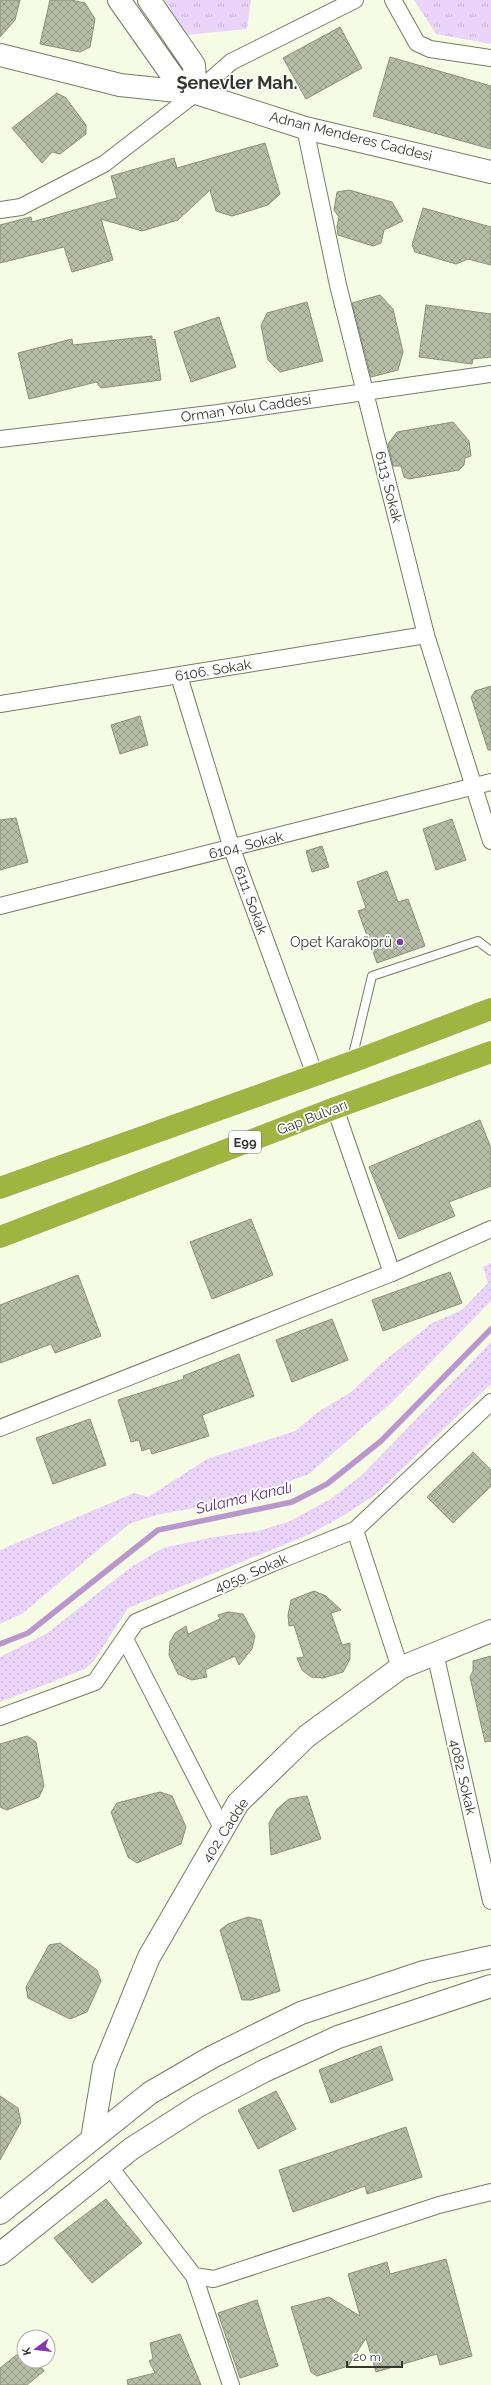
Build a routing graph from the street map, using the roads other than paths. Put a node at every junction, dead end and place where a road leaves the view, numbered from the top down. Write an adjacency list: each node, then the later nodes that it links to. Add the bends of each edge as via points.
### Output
1 (119, 0): 7 (street, via 174,78)
2 (149, 0): 7 (street, via 194,65)
3 (355, 0): 7 (street, via 231,62)
4 (393, 0): 6 (street, via 417,43 430,49)
5 (0, 55): 7 (street, Adnan Menderes Caddesi, via 120,85)
6 (491, 58)
7 (196, 93): 8 (street, Adnan Menderes Caddesi); 10 (street, via 104,164 22,206)
8 (305, 128): 9 (street, Adnan Menderes Caddesi); 12 (street, 6113. Sokak, via 338,285)
9 (491, 172)
10 (0, 210)
11 (491, 374): 12 (street, Orman Yolu Caddesi)
12 (366, 392): 13 (street, Orman Yolu Caddesi); 14 (street, 6113. Sokak)
13 (0, 439)
14 (426, 635): 15 (street, 6106. Sokak); 18 (street, 6113. Sokak)
15 (179, 676): 16 (street, 6106. Sokak); 20 (street, 6111. Sokak)
16 (0, 704)
17 (491, 782): 18 (street, 6104. Sokak)
18 (473, 787): 19 (street, 6113. Sokak); 20 (street, 6104. Sokak)
19 (491, 841)
20 (232, 849): 21 (street, 6104. Sokak); 26 (street, 6111. Sokak)
21 (0, 906)
22 (491, 951): 25 (lane, via 478,941 372,976)
23 (491, 1009): 25 (highway)
24 (491, 1052): 27 (highway, Gap Bulvarı / E99)
25 (352, 1062): 26 (highway)
26 (315, 1075): 28 (highway)
27 (335, 1108): 30 (highway, Gap Bulvarı / E99); 31 (street)
28 (0, 1188)
29 (491, 1229): 31 (street)
30 (0, 1237)
31 (392, 1272): 33 (street)
32 (491, 1402): 34 (street, 4059. Sokak)
33 (0, 1428)
34 (355, 1530): 36 (street, 4059. Sokak, via 136,1622); 38 (street)
35 (491, 1631): 37 (street, 402. Cadde)
36 (125, 1639): 39 (street, 4059. Sokak, via 95,1682); 40 (street)
37 (434, 1653): 38 (street, 402. Cadde); 41 (street, 4082. Sokak)
38 (400, 1668): 40 (street, 402. Cadde, via 307,1736 238,1804)
39 (0, 1717)
40 (223, 1830): 44 (street, 402. Cadde, via 149,1957 104,2067)
41 (491, 1901)
42 (491, 1957): 44 (street, via 424,1972 301,2013 212,2057 150,2093)
43 (491, 1986): 45 (street, via 338,2037 264,2071 198,2106)
44 (92, 2139): 47 (street)
45 (109, 2166): 48 (street); 49 (street)
46 (491, 2192): 49 (street, via 439,2205 214,2279)
47 (0, 2213)
48 (0, 2254)
49 (194, 2276): 50 (street)
50 (232, 2385)

